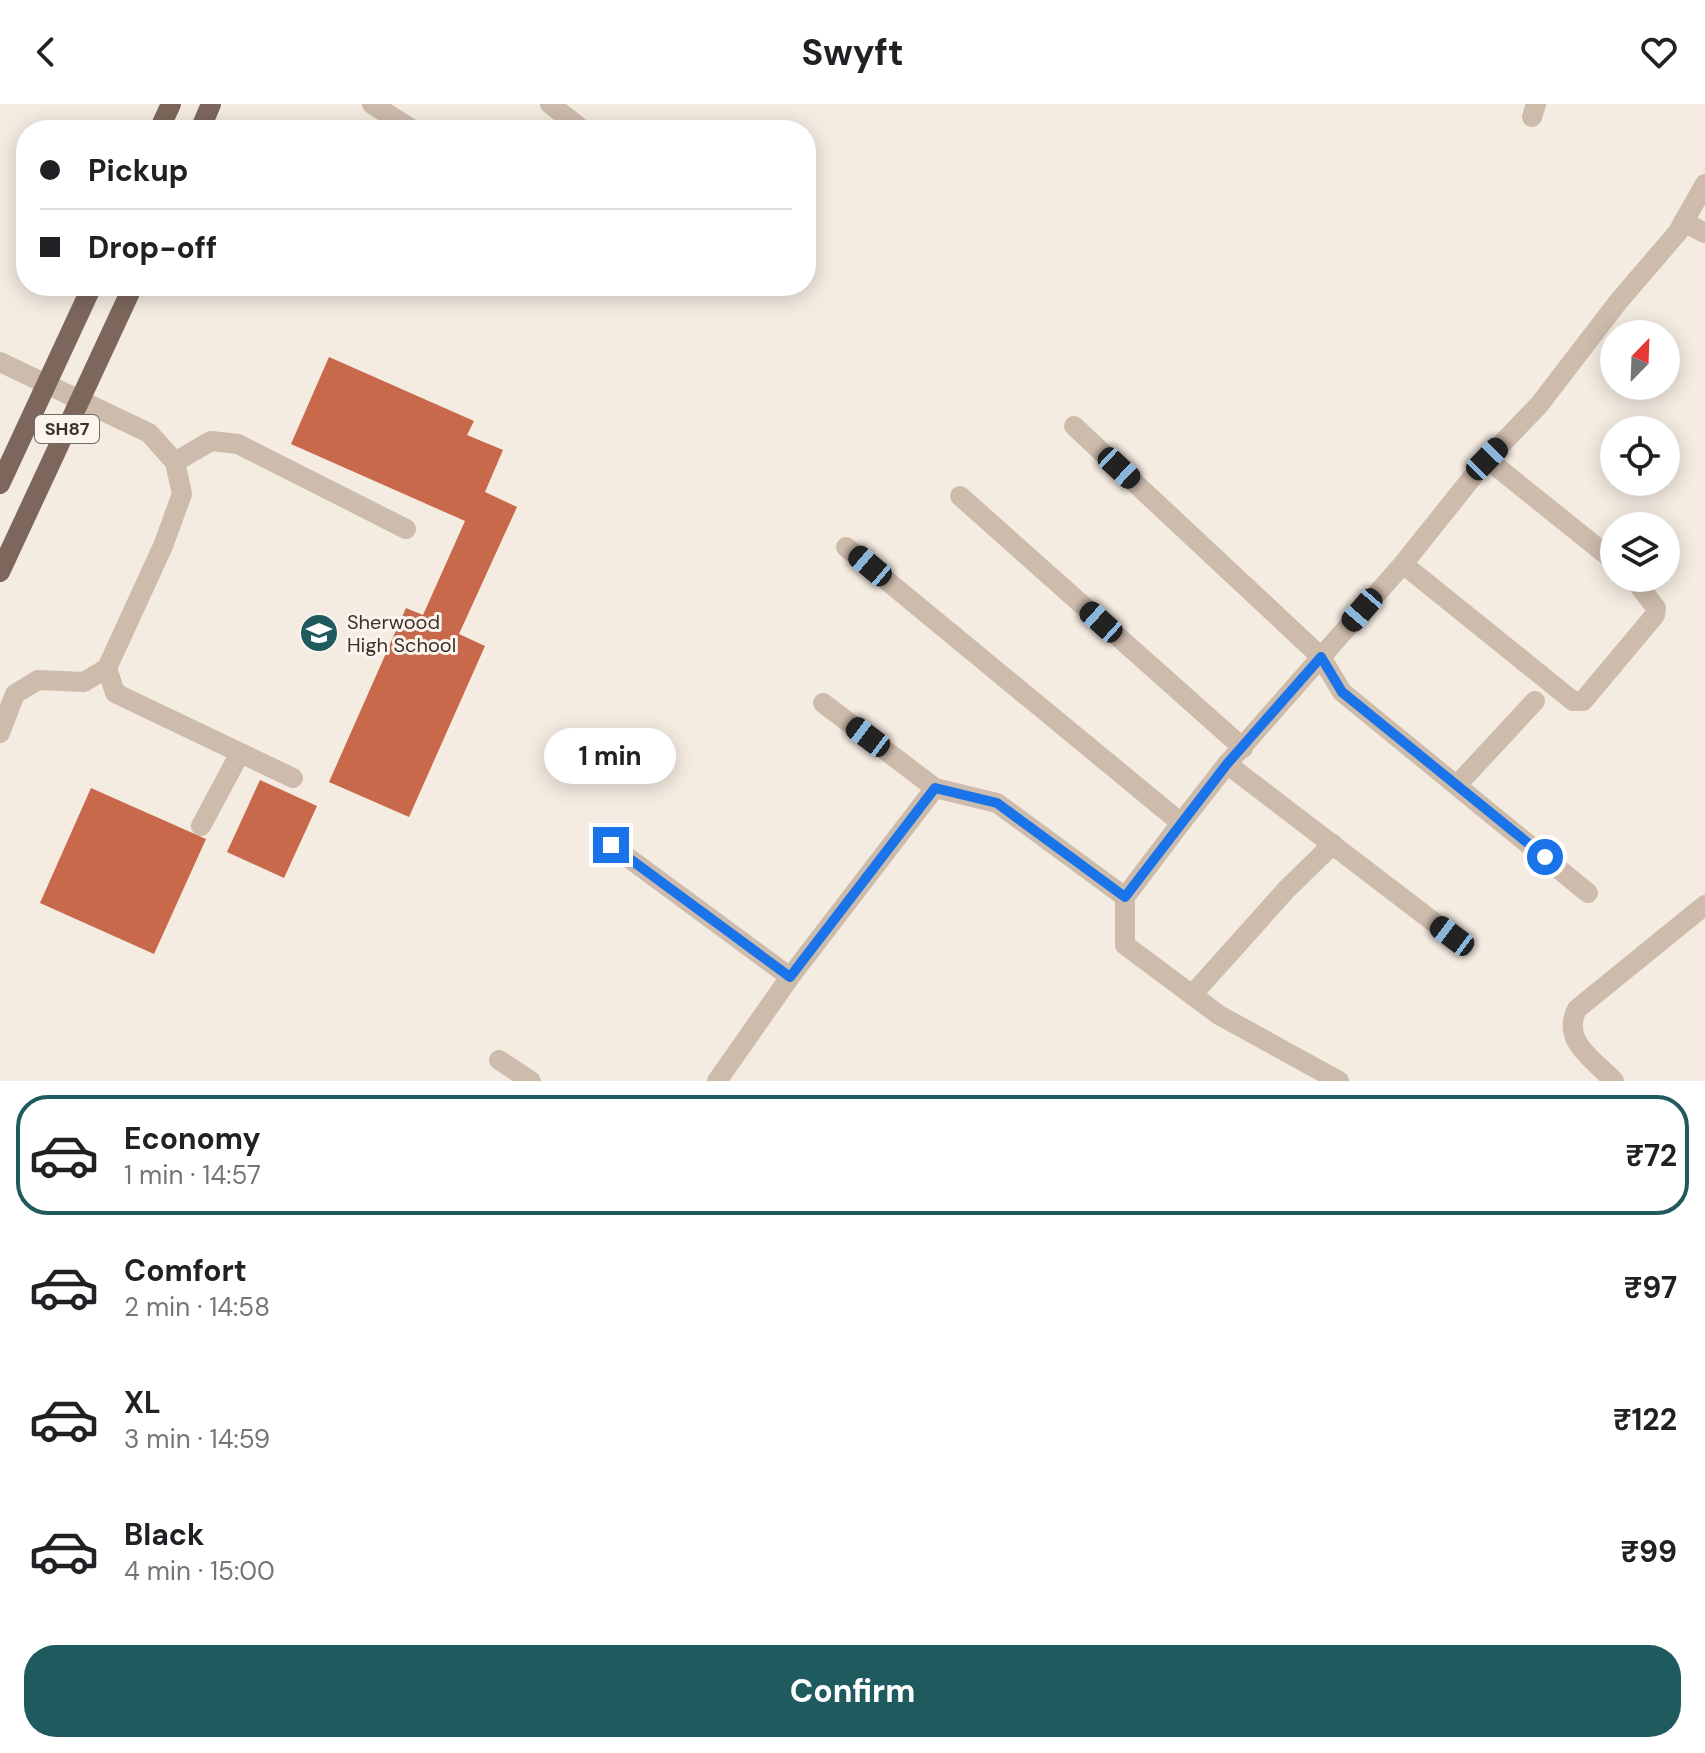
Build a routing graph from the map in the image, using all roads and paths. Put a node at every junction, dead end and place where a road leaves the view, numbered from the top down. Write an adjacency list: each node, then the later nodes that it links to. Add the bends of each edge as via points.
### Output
1 (372, 104): 3 (street)
2 (550, 104): 4 (street)
3 (397, 120)
4 (570, 120)
5 (1705, 184): 6 (street)
6 (1683, 222): 7 (street); 14 (street, via 1539,405)
7 (1705, 233)
8 (87, 296): 11 (main road, SH87)
9 (128, 296): 12 (main road, SH87)
10 (0, 362): 11 (street)
11 (47, 384): 12 (street); 16 (main road, SH87)
12 (81, 400): 15 (street, via 149,433); 22 (main road, SH87)
13 (1074, 426): 24 (street)
14 (1487, 459): 20 (street); 21 (street)
15 (175, 462): 18 (street, via 211,441 238,444); 25 (street, via 182,494)
16 (0, 484)
17 (960, 496): 29 (street)
18 (406, 529)
19 (846, 547): 35 (street)
20 (1600, 550)
21 (1403, 564): 23 (street, via 1573,701 1583,701 1655,615); 24 (street)
22 (0, 572)
23 (1644, 592)
24 (1321, 657): 29 (street); 33 (street, via 1342,692)
25 (107, 668): 28 (street, via 84,682 38,680 15,694); 30 (street, via 115,693)
26 (1535, 701): 33 (street)
27 (823, 703): 34 (street)
28 (0, 733)
29 (1243, 748): 31 (street)
30 (240, 753): 32 (street); 36 (street)
31 (1227, 764): 35 (street); 37 (street)
32 (293, 778)
33 (1457, 785): 39 (street)
34 (935, 788): 40 (street, via 997,803); 43 (street)
35 (1181, 823): 40 (street)
36 (201, 826)
37 (1333, 844): 42 (street); 44 (street)
38 (611, 845): 43 (street)
39 (1588, 893)
40 (1125, 897): 44 (street, via 1125,945)
41 (1705, 905): 49 (street, via 1577,1009 1570,1023 1572,1038)
42 (1452, 936)
43 (790, 977): 47 (street)
44 (1192, 995): 48 (street)
45 (499, 1060): 46 (street)
46 (531, 1081)
47 (717, 1081)
48 (1339, 1081)
49 (1614, 1081)

